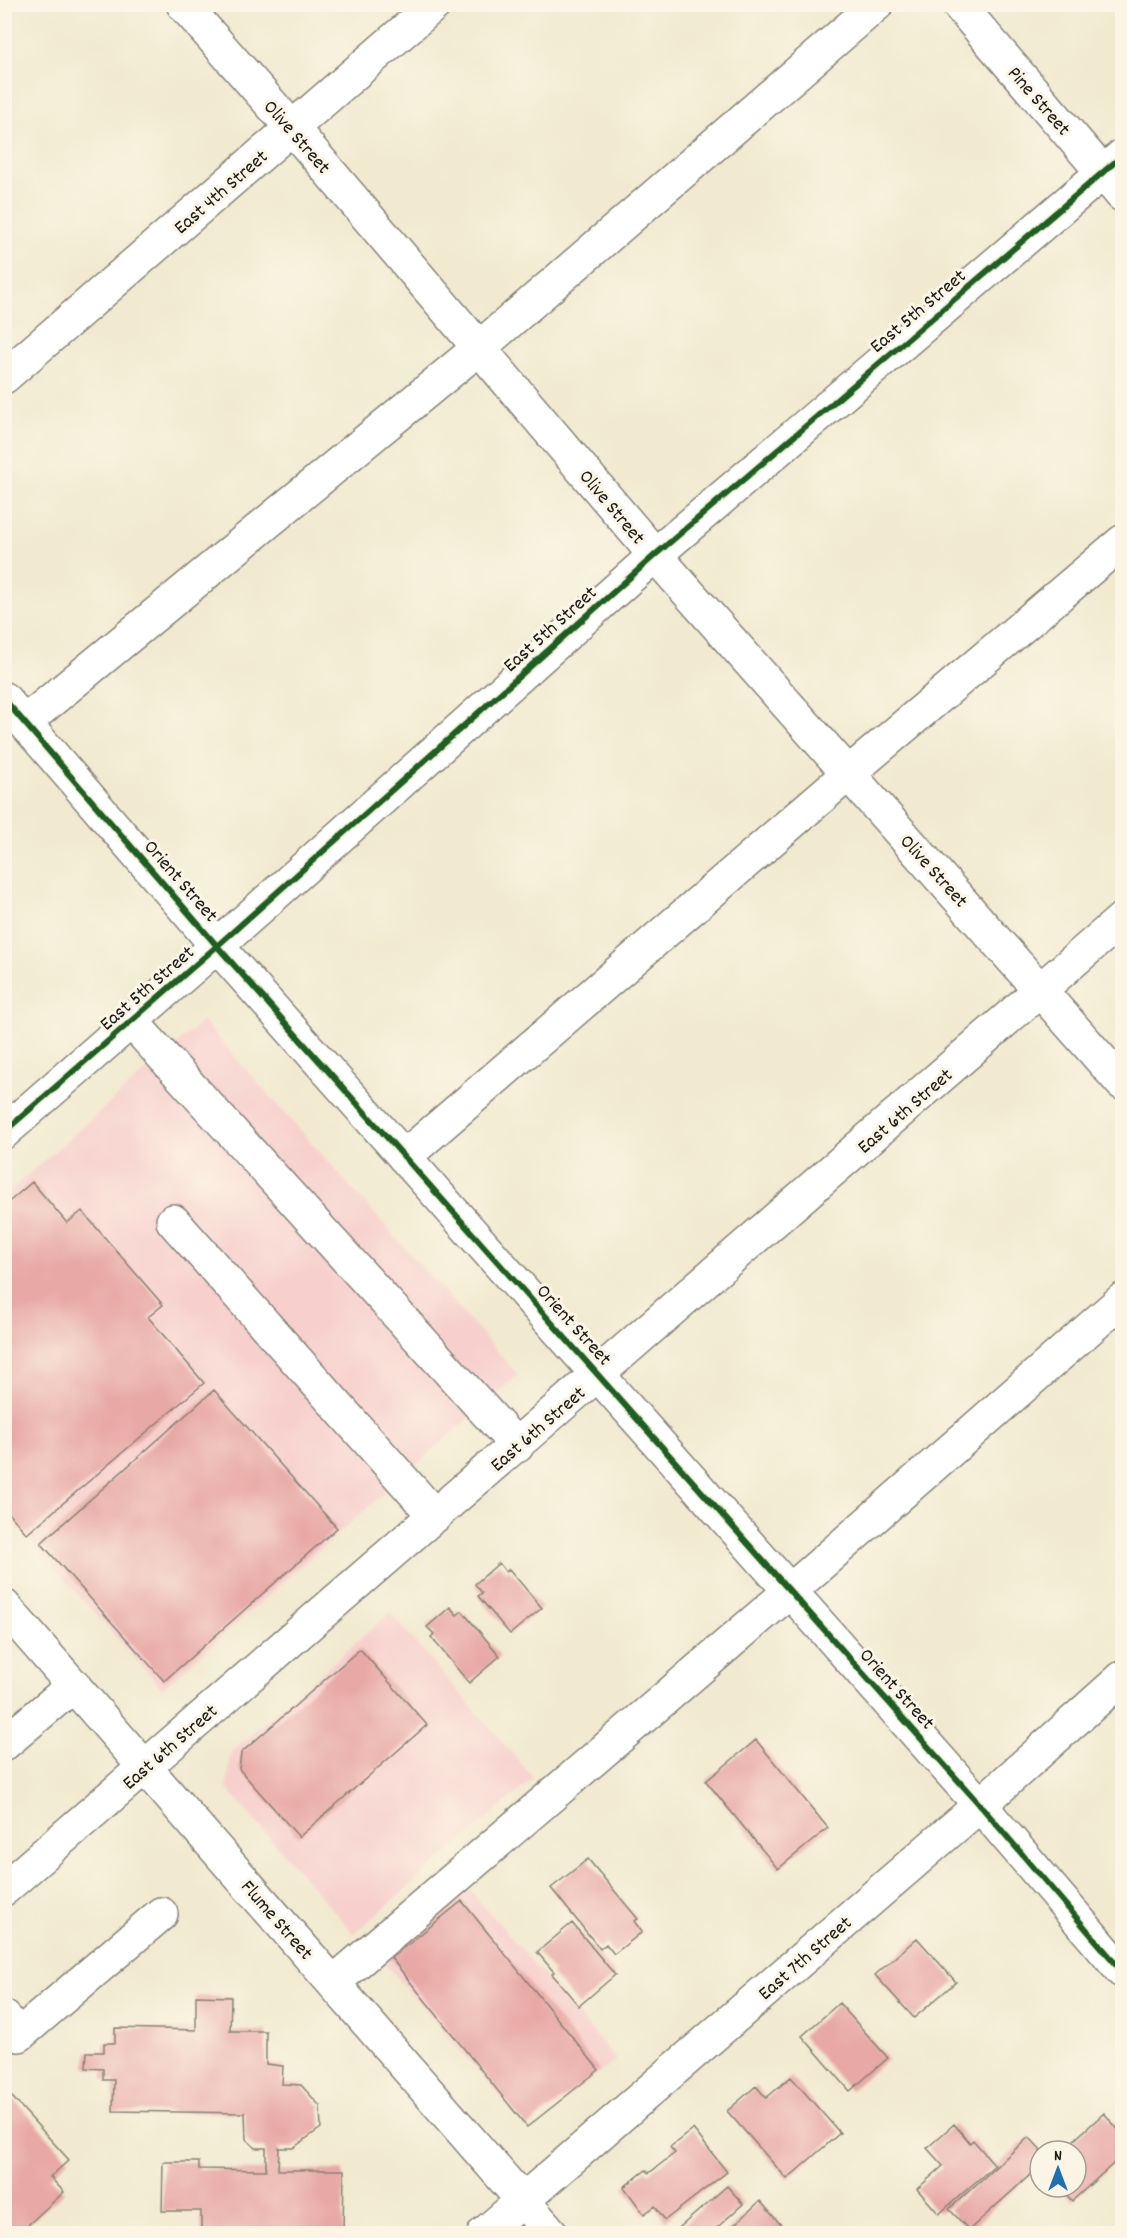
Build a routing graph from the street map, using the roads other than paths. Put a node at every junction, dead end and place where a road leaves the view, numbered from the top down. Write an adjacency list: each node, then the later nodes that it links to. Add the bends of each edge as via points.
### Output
1 (183, 4): 5 (street, Olive Street)
2 (435, 4): 5 (street, East 4th Street)
3 (877, 4): 7 (street)
4 (958, 4): 6 (street, Pine Street)
5 (293, 129): 7 (street, Olive Street); 8 (street, East 4th Street)
6 (1116, 175): 10 (street, East 5th Street)
7 (479, 348): 10 (street, Olive Street); 11 (street)
8 (4, 377)
9 (1122, 542): 12 (street)
10 (655, 555): 12 (street, Olive Street); 14 (street, East 5th Street)
11 (15, 711): 14 (street, Orient Street)
12 (849, 773): 15 (street, Olive Street); 19 (street)
13 (1122, 919): 15 (street, East 6th Street)
14 (217, 946): 16 (street, East 5th Street); 19 (street, Orient Street)
15 (1042, 990): 17 (street, Olive Street); 22 (street, East 6th Street)
16 (131, 1022): 18 (street, East 5th Street); 23 (street)
17 (1122, 1083)
18 (4, 1132)
19 (404, 1156): 22 (street, Orient Street)
20 (173, 1221): 24 (street)
21 (1122, 1300): 25 (street)
22 (598, 1375): 23 (street, East 6th Street); 25 (street, Orient Street)
23 (517, 1446): 24 (street, East 6th Street)
24 (435, 1516): 30 (street, East 6th Street)
25 (790, 1592): 31 (street, Orient Street); 35 (street)
26 (4, 1606): 28 (street, Flume Street)
27 (1122, 1678): 31 (street, East 7th Street)
28 (74, 1685): 29 (street); 30 (street, Flume Street)
29 (4, 1744)
30 (146, 1767): 32 (street, East 6th Street); 35 (street, Flume Street)
31 (980, 1804): 34 (street, Orient Street); 37 (street, East 7th Street)
32 (4, 1890)
33 (160, 1914): 36 (street, via 19,2035)
34 (1122, 1971)
35 (333, 1983): 37 (street, Flume Street)
36 (4, 2017)
37 (523, 2200): 38 (street, East 7th Street); 39 (street, Flume Street)
38 (484, 2234)
39 (552, 2234)

